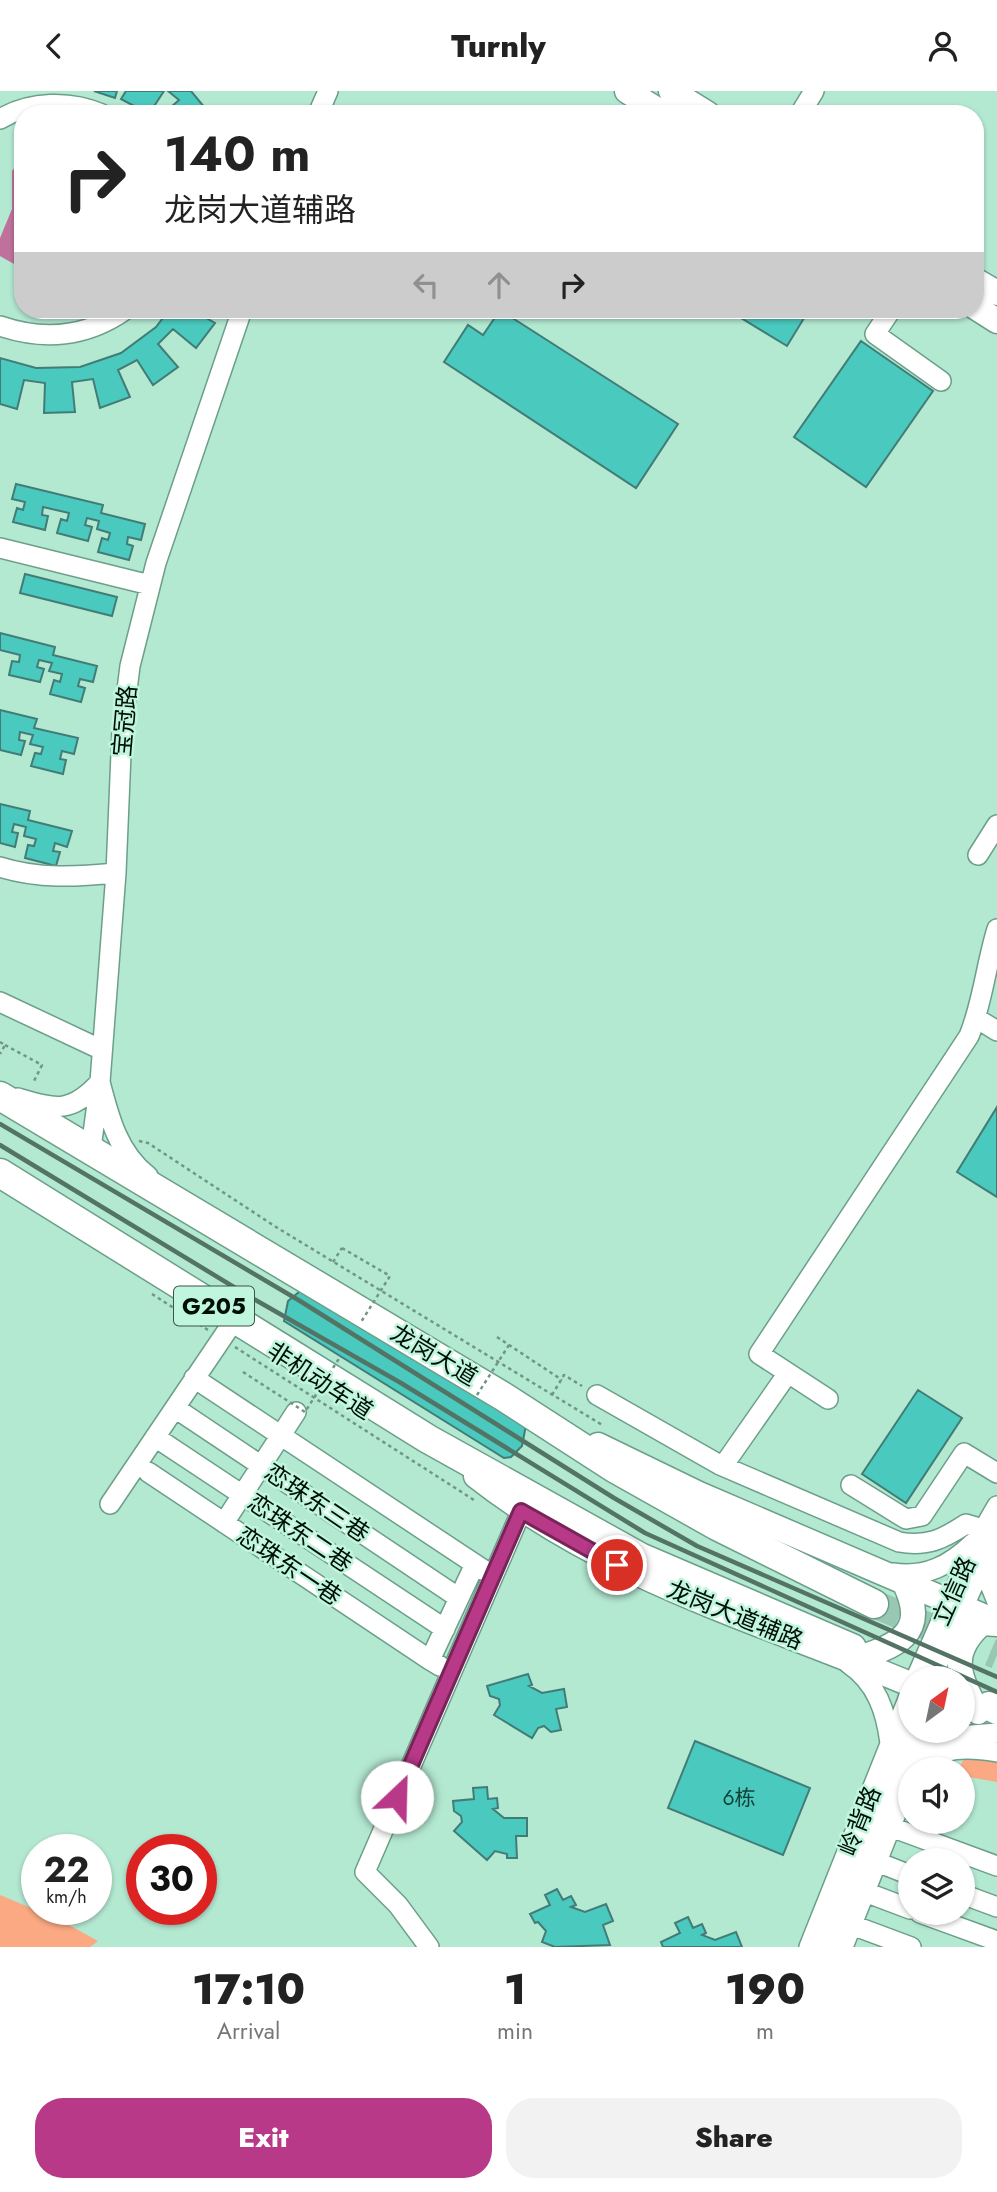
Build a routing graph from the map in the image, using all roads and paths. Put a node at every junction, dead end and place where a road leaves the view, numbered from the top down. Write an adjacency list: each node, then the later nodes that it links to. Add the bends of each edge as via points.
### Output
1 (627, 91): 5 (main road)
2 (671, 91): 6 (main road)
3 (49, 105): 4 (street)
4 (67, 105)
5 (650, 105)
6 (694, 105)
7 (108, 319): 10 (street, via 91,328 43,336)
8 (239, 319): 13 (street, 宝冠路)
9 (885, 319): 11 (street, via 876,334)
10 (0, 325)
11 (940, 381)
12 (0, 548): 13 (street)
13 (150, 585): 17 (street, 宝冠路, via 130,666 122,730)
14 (997, 825): 15 (street)
15 (978, 855)
16 (0, 867): 17 (street, via 66,878)
17 (116, 873): 24 (street, 宝冠路)
18 (997, 929): 20 (street)
19 (0, 1002): 24 (street)
20 (976, 1018): 21 (street); 41 (street, via 948,1071 759,1354)
21 (997, 1031)
22 (0, 1042): 23 (path)
23 (5, 1045): 25 (path); 27 (path, via 42,1065)
24 (102, 1050): 26 (street, 宝冠路)
25 (0, 1054)
26 (100, 1082): 28 (street, via 71,1106 53,1108); 30 (street, 宝冠路); 32 (street, via 108,1117 123,1149 138,1168)
27 (33, 1083)
28 (0, 1094): 30 (highway, 龙岗大道 / G205)
29 (130, 1140): 33 (path, via 148,1143)
30 (91, 1148): 32 (highway, 龙岗大道 / G205)
31 (0, 1173): 36 (highway, G205)
32 (182, 1203): 45 (highway, 龙岗大道 / G205)
33 (333, 1262): 35 (path, bridge, via 342,1248 390,1276); 43 (path, via 552,1395)
34 (142, 1287): 36 (path, 非机动车道)
35 (360, 1322)
36 (228, 1329): 42 (street); 51 (highway, G205); 59 (path, 非机动车道)
37 (497, 1337): 38 (path)
38 (509, 1345): 43 (path); 45 (path, bridge)
39 (340, 1357): 40 (path, bridge, via 305,1412)
40 (243, 1372)
41 (788, 1373): 46 (street); 53 (street)
42 (194, 1378): 47 (street); 49 (street)
43 (562, 1380): 44 (path, via 564,1375)
44 (597, 1395): 53 (street)
45 (491, 1396): 65 (main road); 70 (highway, 龙岗大道 / G205, via 717,1526)
46 (828, 1399)
47 (175, 1408): 50 (street); 52 (street, 恋珠东三巷)
48 (296, 1412): 49 (street)
49 (281, 1436): 52 (street); 64 (street)
50 (155, 1437): 57 (street, 恋珠东二巷); 58 (street)
51 (428, 1439): 61 (main road, 龙岗大道辅路); 74 (highway, G205, via 640,1557)
52 (262, 1466): 57 (street); 68 (street, 恋珠东三巷)
53 (723, 1466): 63 (street, via 899,1542 937,1542 966,1524)
54 (148, 1472): 62 (street, 恋珠东一巷)
55 (997, 1473): 56 (street, via 964,1453 922,1516 906,1519)
56 (851, 1485)
57 (243, 1495): 62 (street); 73 (street, 恋珠东二巷)
58 (110, 1504)
59 (482, 1505)
60 (997, 1506): 63 (street, 立信路)
61 (521, 1511): 66 (street); 74 (main road, 龙岗大道辅路, via 636,1575)
62 (224, 1523): 75 (street, 恋珠东一巷)
63 (988, 1535): 65 (street, via 932,1571 897,1574); 69 (street, via 990,1587); 71 (street, 立信路)
64 (475, 1564): 66 (street); 68 (street)
65 (868, 1567): 67 (main road)
66 (493, 1576): 78 (street)
67 (905, 1584): 71 (main road); 74 (main road, via 915,1603 909,1630 897,1643)
68 (459, 1598): 73 (street)
69 (997, 1602)
70 (874, 1604)
71 (956, 1605): 72 (main road); 76 (street, 立信路); 77 (street, 立信路)
72 (997, 1623): 80 (main road, via 982,1623 965,1638 959,1657 968,1693)
73 (444, 1629): 75 (street)
74 (846, 1655): 79 (main road, 龙岗大道辅路); 85 (street, via 880,1700)
75 (430, 1660): 78 (street, 恋珠东一巷)
76 (923, 1666)
77 (935, 1666)
78 (451, 1673): 98 (street, via 365,1872 398,1905)
79 (898, 1678)
80 (985, 1711)
81 (997, 1733): 83 (street, via 935,1738)
82 (997, 1752): 84 (street, via 949,1750)
83 (907, 1757)
84 (920, 1757)
85 (898, 1763): 99 (street, 岭背路); 99 (street, 岭背路)
86 (898, 1809): 87 (street)
87 (891, 1827): 88 (street); 89 (street)
88 (877, 1862): 90 (street); 91 (street)
89 (997, 1867)
90 (898, 1870)
91 (865, 1892): 93 (street); 95 (street)
92 (975, 1899): 94 (street)
93 (898, 1904)
94 (997, 1907)
95 (852, 1925): 100 (street); 101 (street)
96 (953, 1925): 97 (street)
97 (997, 1941)
98 (429, 1947)
99 (814, 1947)
100 (843, 1947)
101 (911, 1947)

